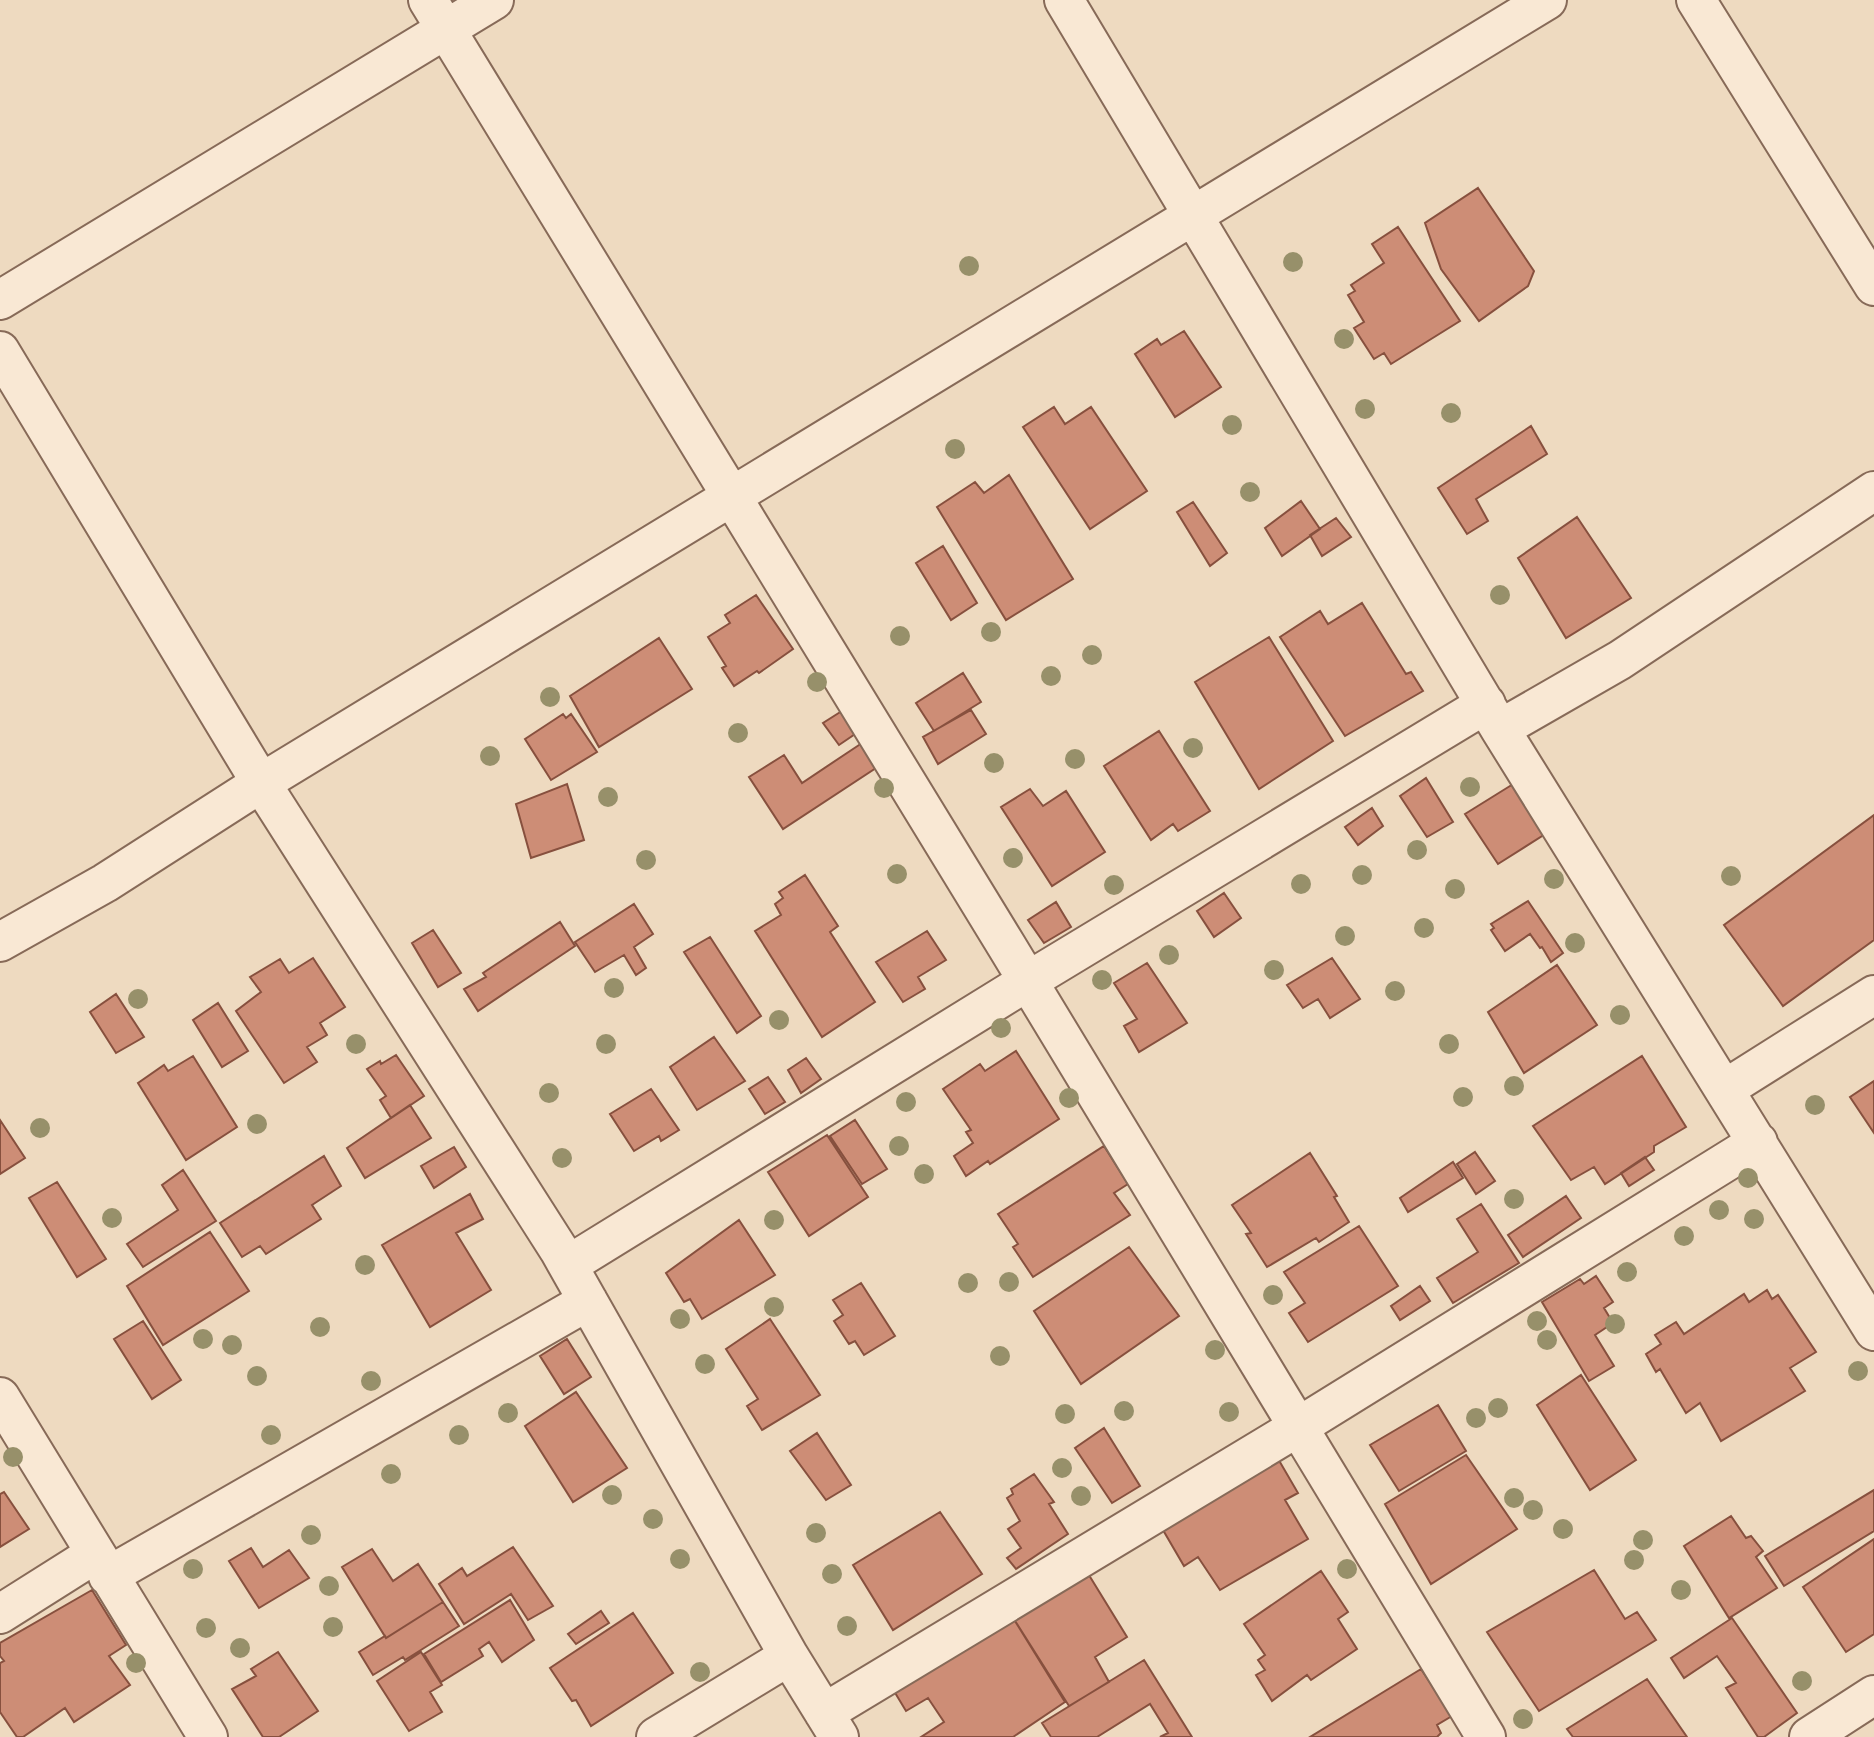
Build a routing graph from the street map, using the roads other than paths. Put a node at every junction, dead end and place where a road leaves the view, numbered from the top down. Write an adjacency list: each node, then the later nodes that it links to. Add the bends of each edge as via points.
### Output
1 (494, 0): 5 (street)
2 (1064, 0): 6 (street)
3 (1546, 0): 6 (street)
4 (1696, 0): 7 (street)
5 (437, 15): 8 (street); 11 (street)
6 (1195, 216): 11 (street); 12 (street)
7 (1874, 286)
8 (0, 300)
9 (0, 351): 13 (street)
10 (1874, 491): 12 (street, via 1620,660)
11 (732, 498): 13 (street); 15 (street)
12 (1493, 717): 15 (street); 17 (street)
13 (261, 783): 14 (street, via 104,883); 19 (street)
14 (0, 942)
15 (1028, 981): 19 (street); 23 (street)
16 (1874, 995): 17 (street)
17 (1725, 1088): 18 (street)
18 (1758, 1142): 21 (street); 23 (street)
19 (568, 1265): 20 (street)
20 (588, 1301): 24 (street); 26 (street)
21 (1874, 1331)
22 (0, 1397): 24 (street)
23 (1298, 1427): 28 (street); 31 (street)
24 (102, 1565): 25 (street); 29 (street)
25 (0, 1614)
26 (789, 1656): 28 (street); 30 (street)
27 (1874, 1695): 32 (street)
28 (832, 1725)
29 (208, 1737)
30 (656, 1737)
31 (1486, 1737)
32 (1809, 1737)

